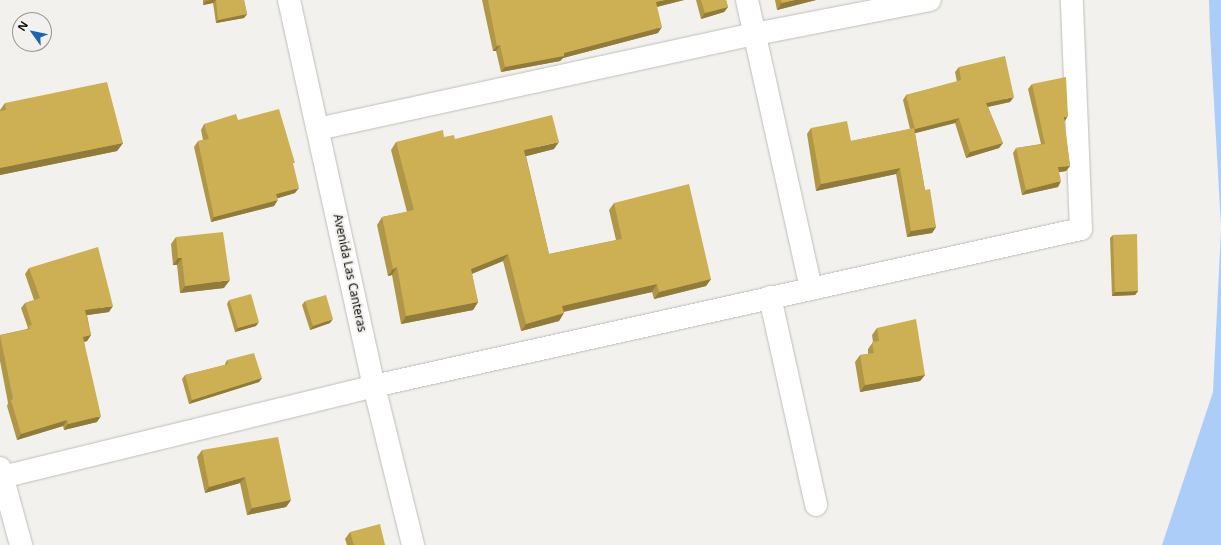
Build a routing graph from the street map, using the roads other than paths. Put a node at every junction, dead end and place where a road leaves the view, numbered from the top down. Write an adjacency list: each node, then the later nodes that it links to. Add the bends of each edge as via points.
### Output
1 (289, 0): 6 (street, Avenida Las Canteras)
2 (747, 0): 5 (street)
3 (930, 0): 5 (street)
4 (1072, 0): 7 (street, via 1081,229)
5 (755, 34): 6 (street); 7 (street)
6 (318, 129): 9 (street, Avenida Las Canteras)
7 (811, 289): 8 (street)
8 (770, 298): 9 (street); 11 (street)
9 (374, 386): 10 (street); 13 (street, Avenida Las Canteras)
10 (1, 473): 12 (street)
11 (816, 506)
12 (21, 545)
13 (413, 545)

